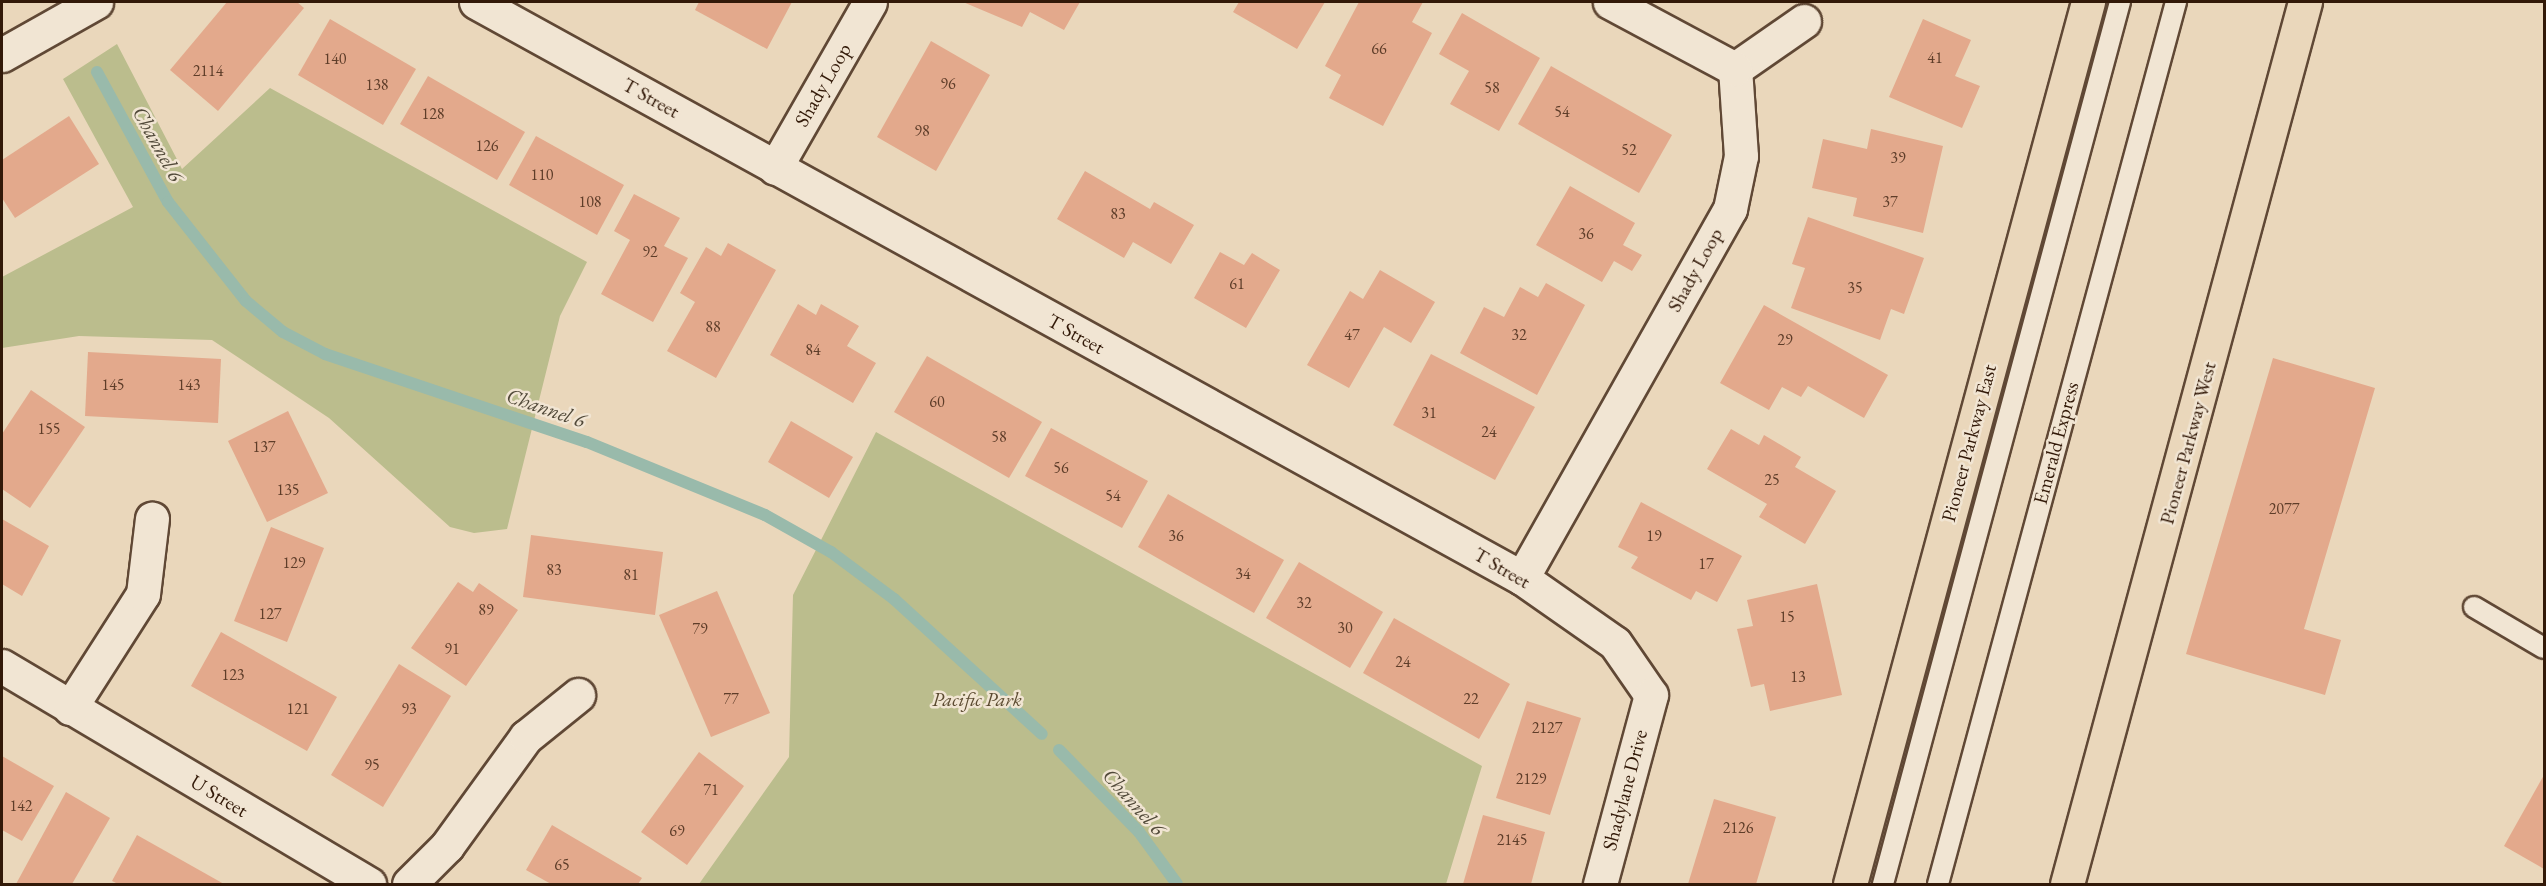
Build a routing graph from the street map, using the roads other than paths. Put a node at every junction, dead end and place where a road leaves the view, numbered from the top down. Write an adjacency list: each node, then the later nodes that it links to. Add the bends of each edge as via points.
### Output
1 (96, 2): 10 (street)
2 (476, 2): 12 (street, T Street)
3 (870, 2): 12 (street, Shady Loop)
4 (1610, 2): 11 (street)
5 (2088, 2): 24 (main road, Pioneer Parkway East)
6 (2120, 2): 25 (lane)
7 (2176, 2): 26 (lane, Emerald Express)
8 (2305, 2): 27 (main road, Pioneer Parkway West)
9 (1804, 21): 11 (street)
10 (2, 55)
11 (1735, 69): 14 (street, Shady Loop, via 1741,156 1730,209)
12 (775, 168): 14 (street, T Street)
13 (152, 519): 20 (street, via 143,594)
14 (1522, 578): 19 (street, T Street, via 1615,643)
15 (2474, 607): 16 (lane)
16 (2544, 648)
17 (2, 666): 20 (street, U Street)
18 (578, 694): 22 (street, via 526,737 447,846)
19 (1651, 695): 23 (street, Shadylane Drive)
20 (70, 708): 21 (street, U Street)
21 (369, 885)
22 (409, 885)
23 (1600, 885)
24 (1850, 885)
25 (1883, 885)
26 (1938, 885)
27 (2067, 885)

